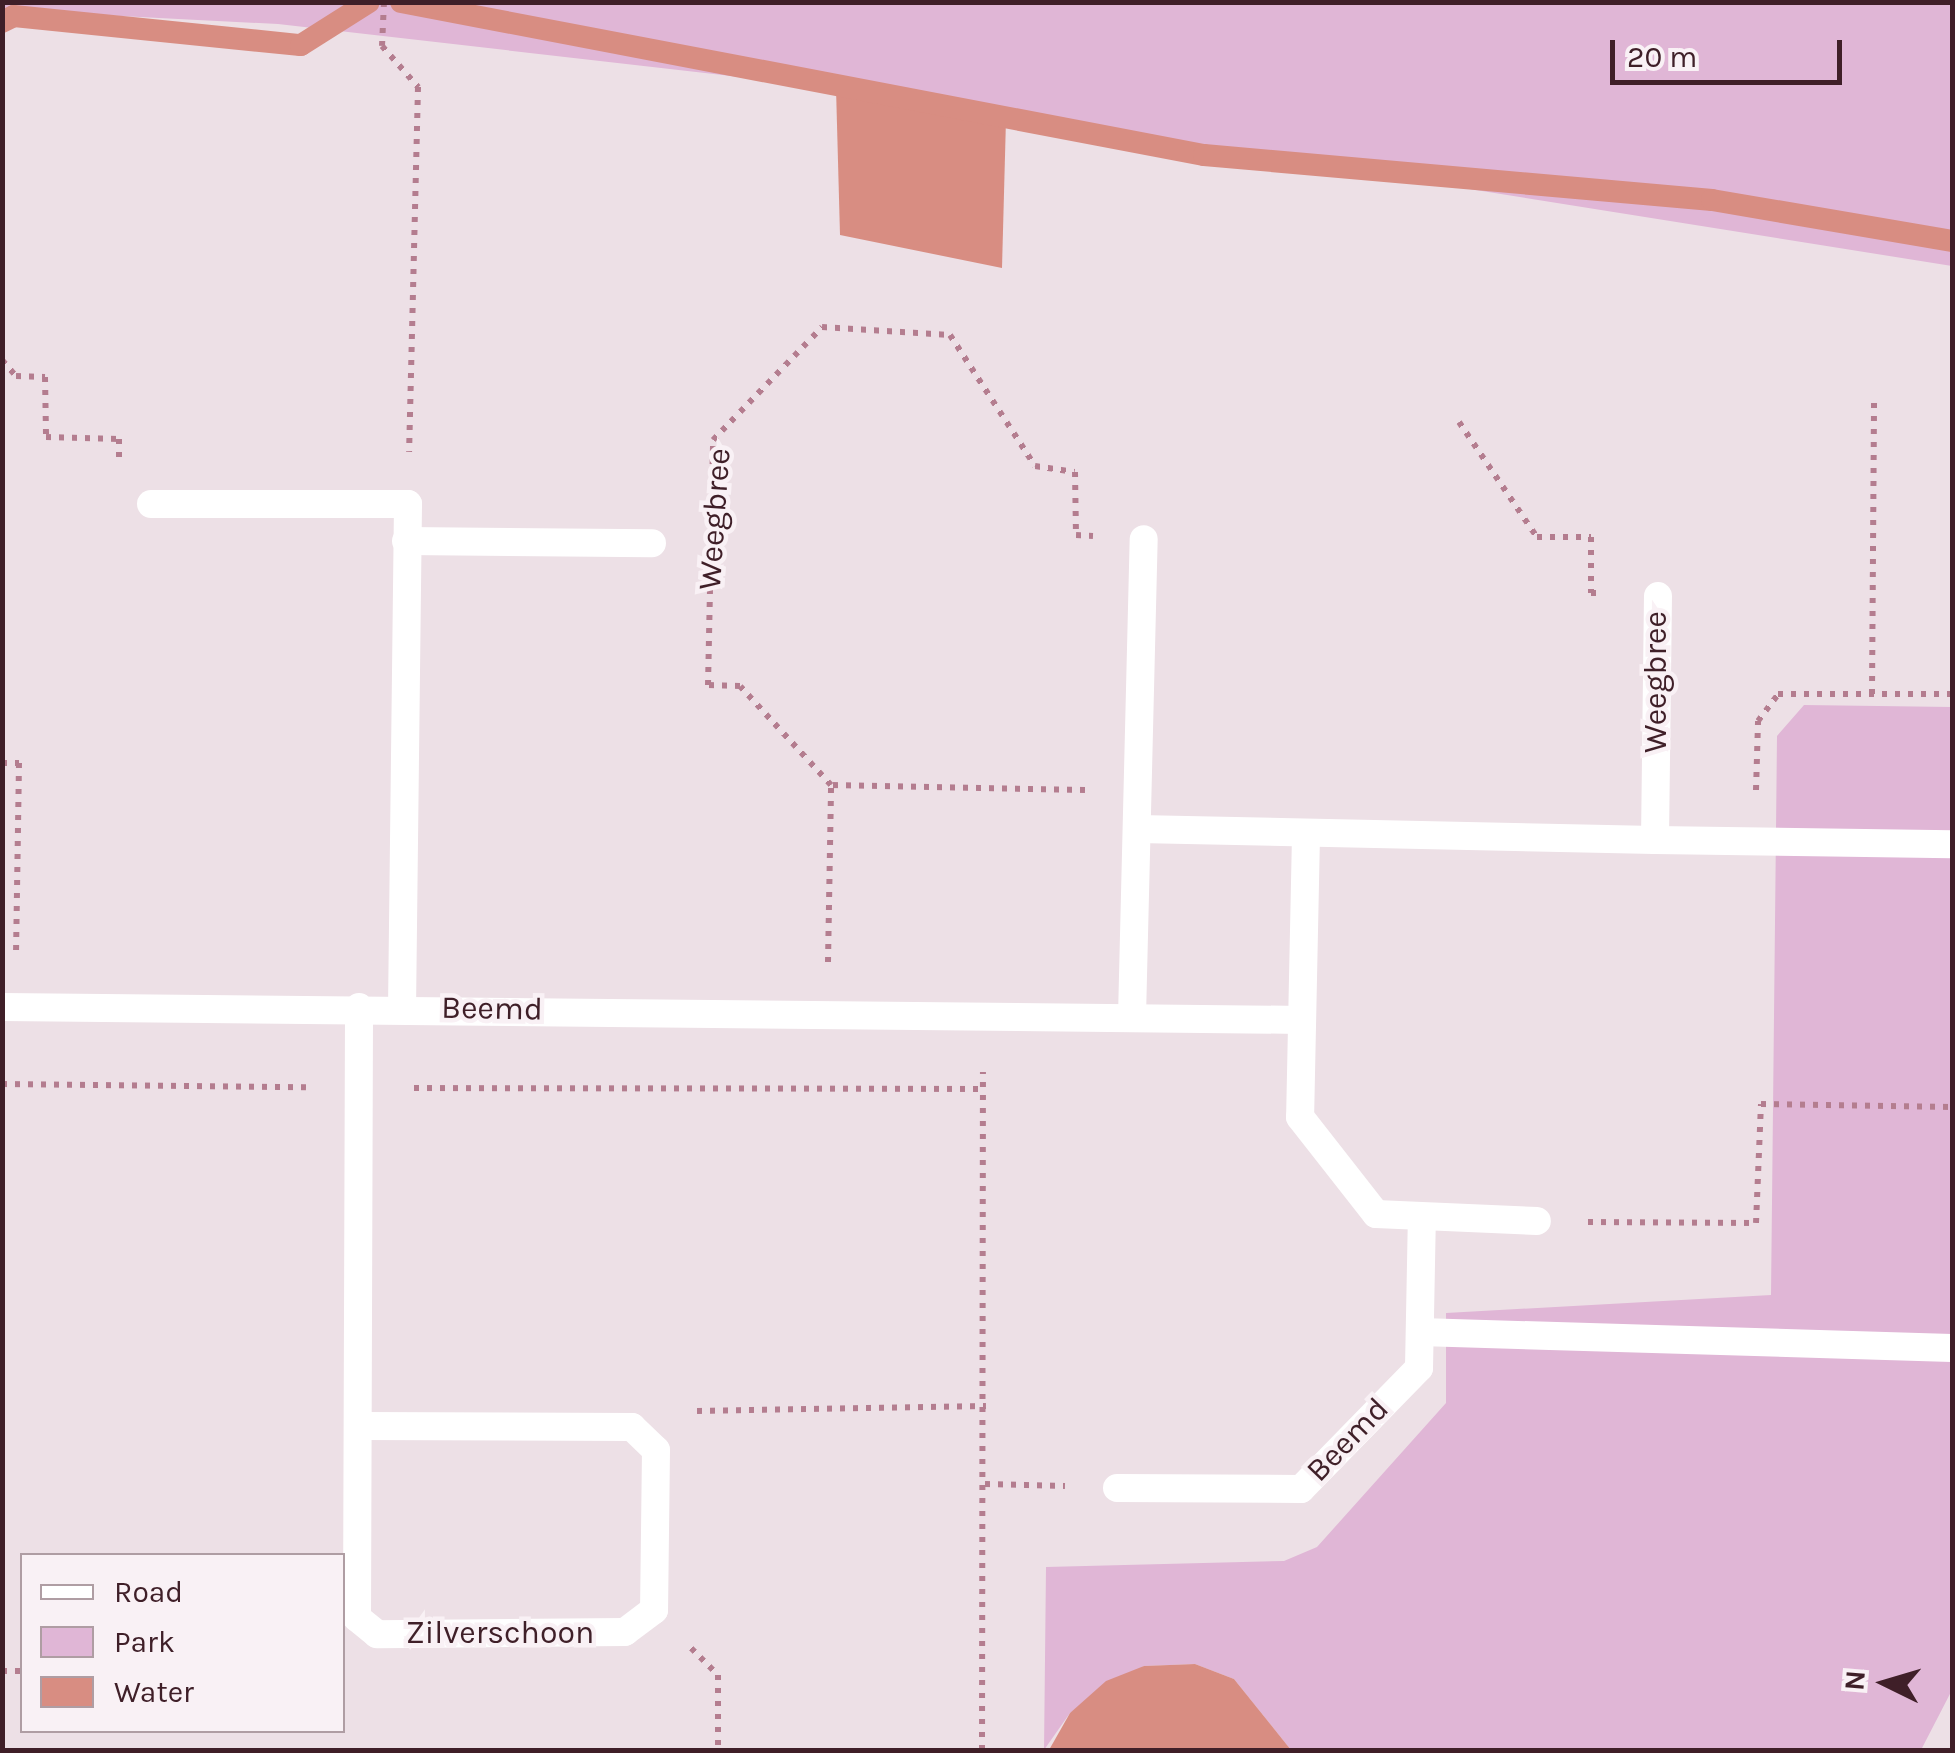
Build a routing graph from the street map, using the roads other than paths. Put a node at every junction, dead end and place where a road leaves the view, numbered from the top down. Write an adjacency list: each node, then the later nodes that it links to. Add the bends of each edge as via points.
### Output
1 (151, 504): 3 (street, via 408,504)
2 (1144, 540): 6 (street)
3 (406, 541): 4 (street, Weegbree); 12 (street)
4 (652, 543)
5 (1658, 596): 8 (street, Weegbree)
6 (1138, 830): 7 (street); 13 (street)
7 (1306, 834): 8 (street); 14 (street)
8 (1655, 840): 9 (street)
9 (1952, 844)
10 (9, 1007): 11 (street, Beemd)
11 (359, 1007): 12 (street, Beemd); 19 (street, Zilverschoon)
12 (402, 1008): 13 (street, Beemd)
13 (1132, 1017): 14 (street, Beemd)
14 (1301, 1020): 15 (street, via 1300,1117 1376,1214)
15 (1422, 1217): 16 (street); 17 (street, Beemd)
16 (1536, 1221)
17 (1420, 1332): 18 (street); 20 (street, Beemd, via 1419,1368 1301,1488)
18 (1952, 1348)
19 (358, 1426): 19 (street, Zilverschoon, via 357,1618 376,1634 625,1632 654,1610 656,1450 632,1427)
20 (1116, 1488)

